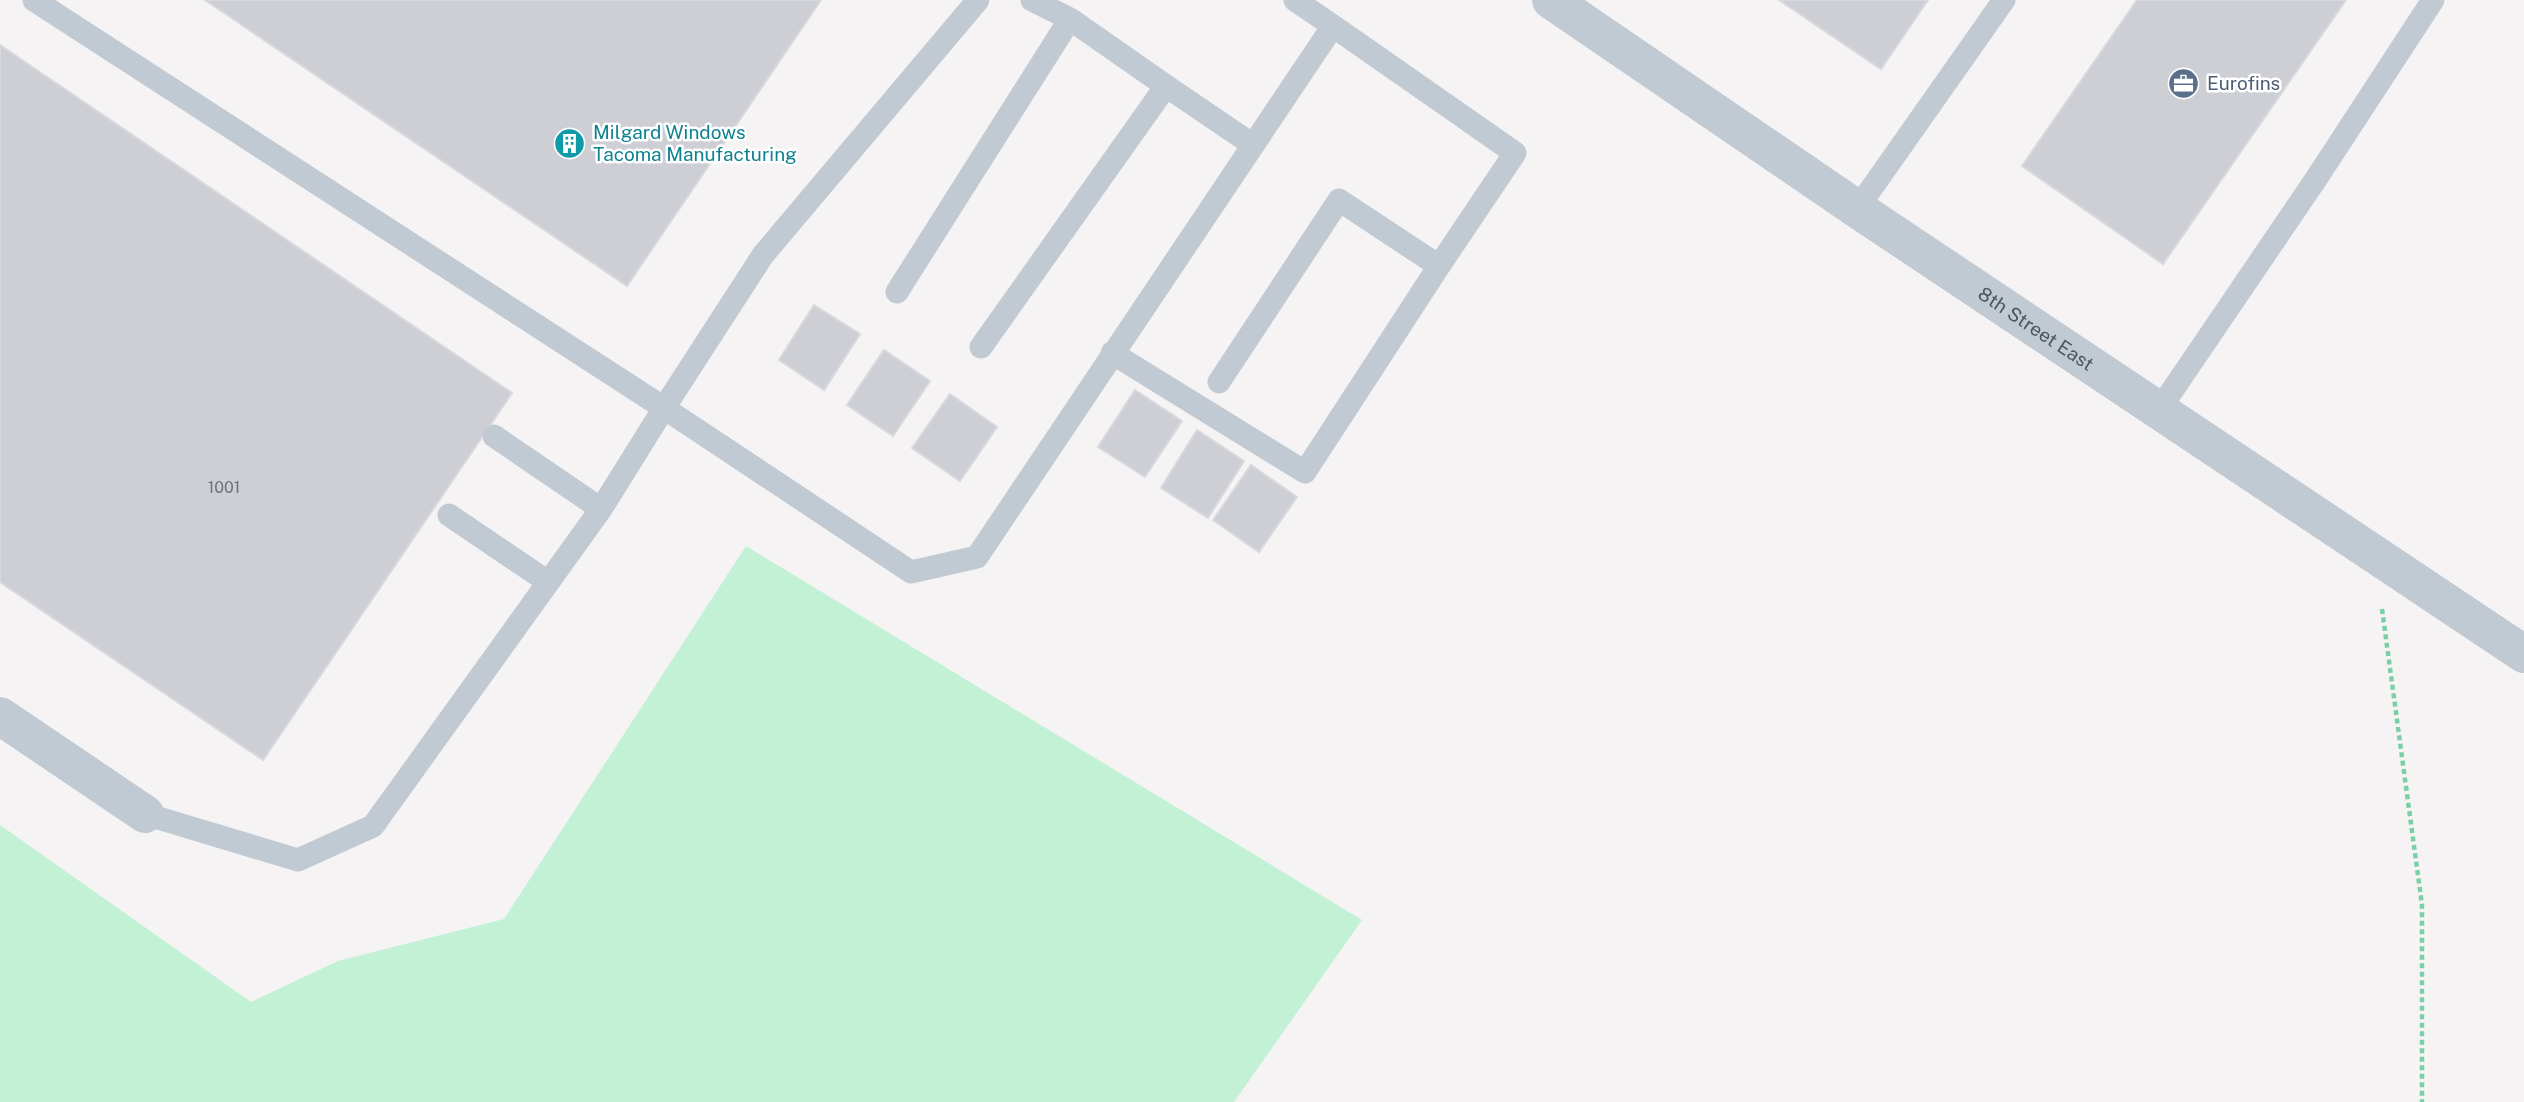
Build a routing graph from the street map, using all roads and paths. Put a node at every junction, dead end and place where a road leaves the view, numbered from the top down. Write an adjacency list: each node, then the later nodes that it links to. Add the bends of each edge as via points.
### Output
1 (34, 0): 18 (lane)
2 (978, 0): 18 (lane, via 763,255)
3 (1032, 0): 8 (lane)
4 (1295, 0): 9 (lane)
5 (1551, 0): 12 (street, 8th Street East)
6 (2004, 0): 12 (lane)
7 (2433, 0): 19 (lane)
8 (1070, 19): 10 (lane); 14 (lane)
9 (1333, 26): 11 (lane); 13 (lane, via 1516,153)
10 (1166, 86): 11 (lane); 15 (lane)
11 (1253, 145): 16 (lane)
12 (1857, 209): 19 (street, 8th Street East)
13 (1439, 266): 16 (lane, via 1305,472); 17 (lane, via 1339,200)
14 (897, 292)
15 (982, 347)
16 (1112, 353): 18 (lane, via 978,557 911,572)
17 (1219, 382)
18 (664, 408): 21 (lane)
19 (2159, 410): 23 (street, 8th Street East)
20 (494, 436): 21 (lane)
21 (601, 509): 24 (lane)
22 (449, 515): 24 (lane)
23 (2375, 553): 25 (street, 8th Street East); 28 (path, via 2422,905)
24 (548, 582): 27 (lane, via 373,826 298,860)
25 (2524, 654)
26 (0, 716): 27 (street)
27 (145, 814)
28 (2422, 1102)

